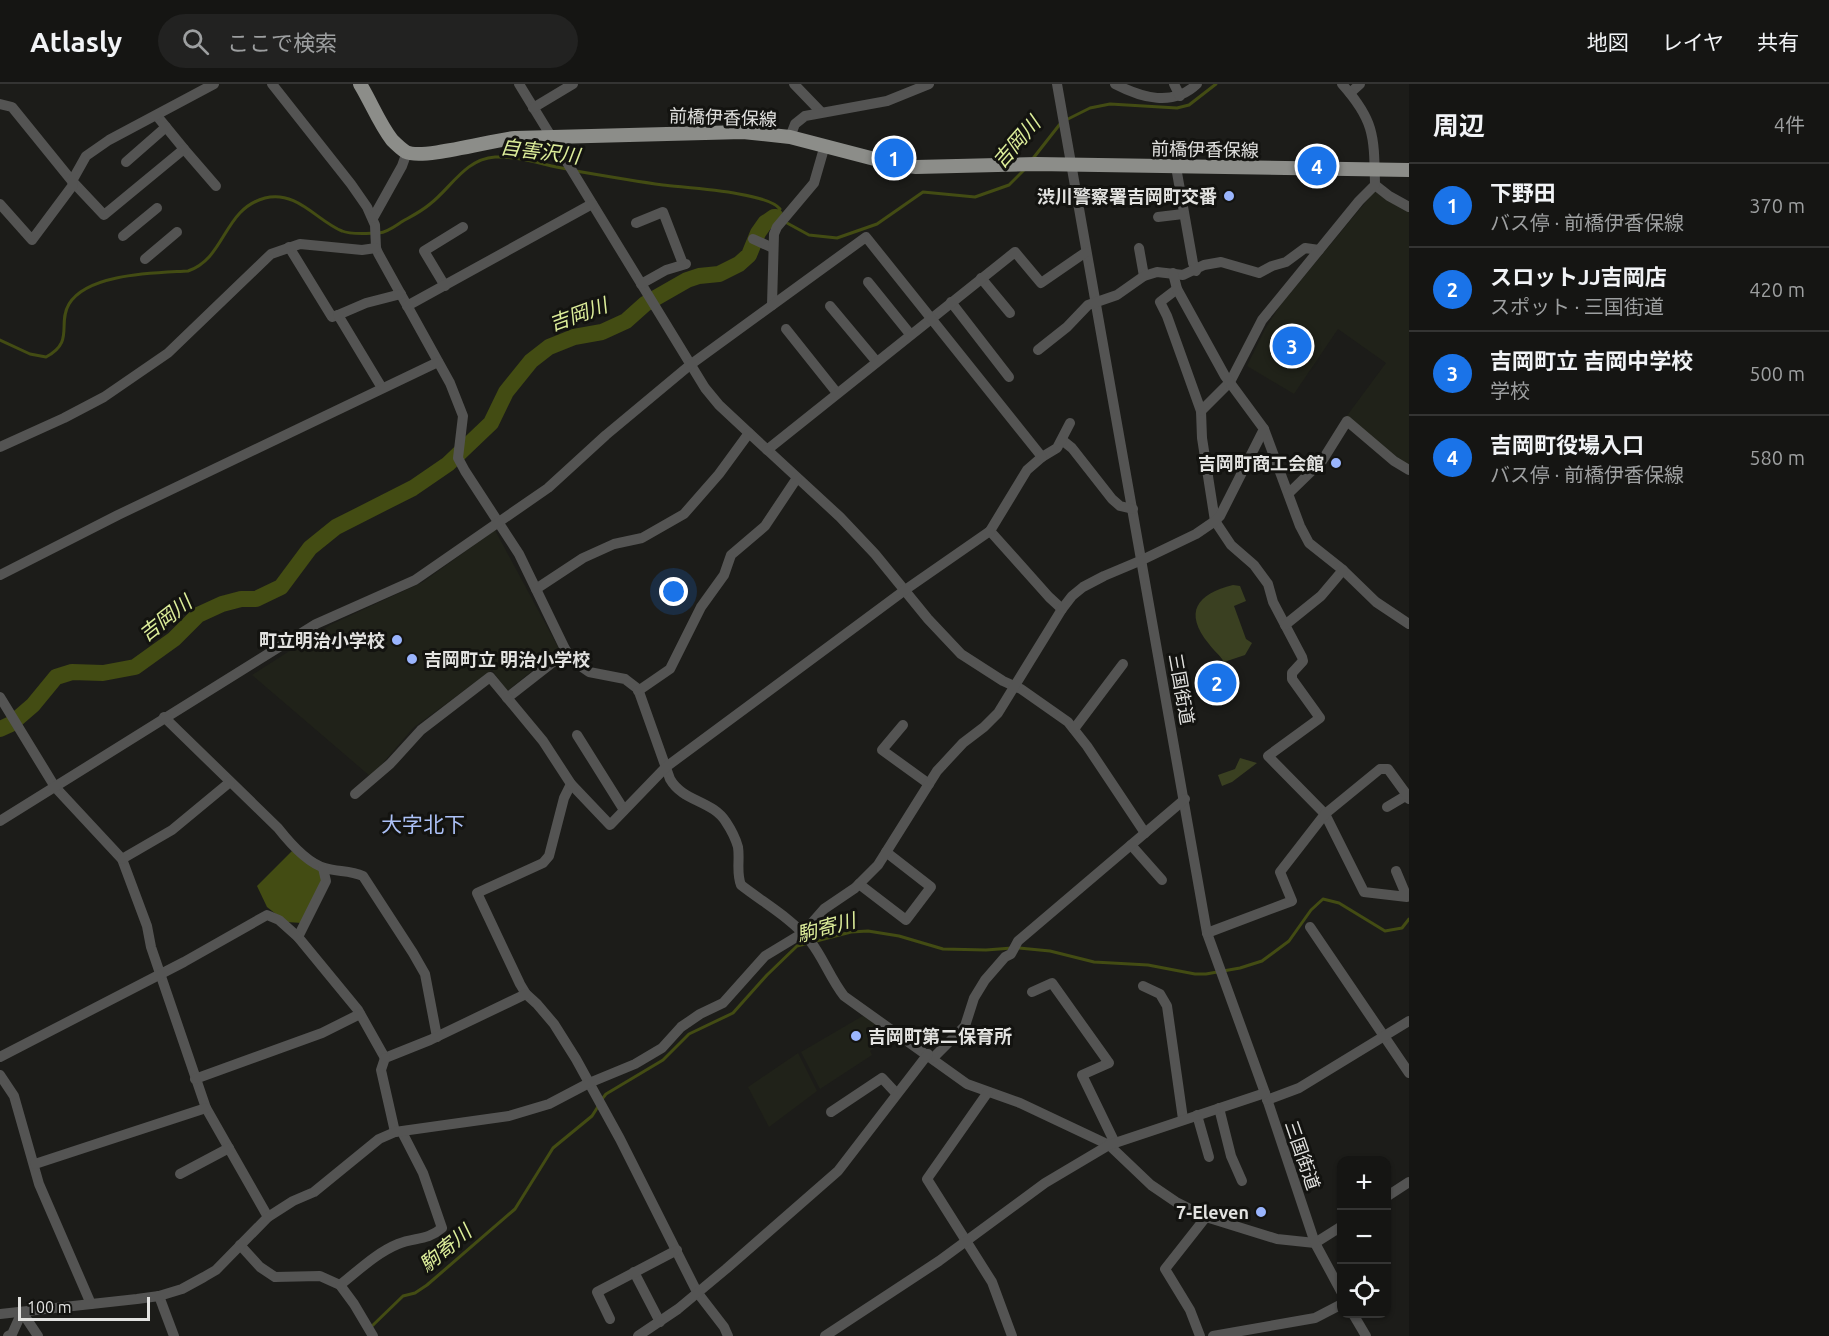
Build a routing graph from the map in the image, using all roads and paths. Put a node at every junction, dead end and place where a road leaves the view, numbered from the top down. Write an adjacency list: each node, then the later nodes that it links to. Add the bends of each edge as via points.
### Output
1 (214, 84): 18 (street)
2 (272, 84): 39 (street, via 351,184)
3 (360, 84): 24 (main road, via 393,140)
4 (519, 84): 16 (street)
5 (573, 84): 16 (street)
6 (794, 84): 17 (street)
7 (929, 84): 17 (street, via 887,101)
8 (1057, 84): 26 (street, 三国街道)
9 (1115, 84): 14 (street, via 1133,93 1170,99)
10 (1174, 84): 14 (street)
11 (1197, 84): 14 (street)
12 (1360, 84): 13 (street)
13 (1346, 88): 28 (street, via 1369,120)
14 (1180, 96)
15 (0, 104): 30 (street, via 12,107)
16 (533, 108): 20 (street)
17 (821, 112): 21 (street, via 799,119)
18 (157, 116): 19 (street); 30 (street, via 86,156)
19 (166, 127): 23 (street); 25 (street)
20 (551, 137): 21 (main road, 前橋伊香保線, via 743,132); 24 (main road, 前橋伊香保線, via 494,140 431,154); 34 (street)
21 (790, 137): 22 (main road, 前橋伊香保線)
22 (825, 145): 26 (main road, 前橋伊香保線, via 916,167); 47 (street, via 814,183 777,227)
23 (184, 149): 30 (street, via 104,215); 32 (street)
24 (407, 152): 39 (street)
25 (126, 162)
26 (1071, 164): 27 (main road, 前橋伊香保線); 50 (street, 三国街道)
27 (1176, 167): 28 (main road, 前橋伊香保線); 37 (street)
28 (1375, 170): 29 (main road, 前橋伊香保線); 31 (street)
29 (1409, 170)
30 (72, 181): 33 (street, via 73,185 32,240)
31 (1375, 184): 35 (street); 49 (street)
32 (216, 186)
33 (0, 204)
34 (592, 204): 57 (street); 58 (street)
35 (1409, 207)
36 (157, 208): 43 (street)
37 (1184, 214): 38 (street); 52 (street)
38 (1158, 217)
39 (374, 221): 45 (street)
40 (636, 223): 58 (street, via 663,212 685,264 666,270)
41 (463, 227): 57 (street, via 424,251)
42 (177, 232): 51 (street)
43 (123, 236)
44 (757, 241): 47 (street)
45 (375, 245): 46 (street, via 362,250 300,244); 60 (street)
46 (289, 247): 67 (street, via 332,317); 84 (street, via 271,254 168,353 104,397)
47 (773, 248): 63 (street)
48 (1139, 248): 54 (street)
49 (1319, 250): 52 (street, via 1305,248 1286,262 1259,273 1221,262); 76 (street, via 1262,321)
50 (1086, 252): 55 (street, via 1041,283 1015,252); 62 (street, 三国街道)
51 (145, 259)
52 (1196, 271): 53 (street)
53 (1173, 273): 54 (street); 59 (street)
54 (1144, 276): 62 (street, via 1117,295)
55 (981, 278): 61 (street); 66 (street)
56 (868, 282): 70 (street)
57 (445, 285): 64 (street)
58 (642, 287): 74 (street)
59 (1177, 289): 76 (street); 79 (street, via 1160,302)
60 (400, 294): 64 (street); 67 (street)
61 (951, 302): 68 (street); 75 (street)
62 (1096, 302): 71 (street, via 1080,311); 90 (street, 三国街道)
63 (772, 305): 68 (street, via 866,237); 74 (street)
64 (407, 306): 72 (street)
65 (830, 306): 73 (street)
66 (1010, 314)
67 (338, 315): 77 (street)
68 (931, 318): 70 (street); 86 (street)
69 (786, 329): 78 (street)
70 (910, 334): 73 (street)
71 (1038, 350)
72 (438, 362): 77 (street); 92 (street, via 463,416 458,458)
73 (876, 362): 78 (street)
74 (690, 365): 82 (street, via 719,405); 92 (street, via 548,488)
75 (1009, 377)
76 (1230, 382): 79 (street); 81 (street)
77 (382, 388): 96 (street)
78 (837, 393): 85 (street)
79 (1201, 411): 91 (street)
80 (1070, 423): 83 (street)
81 (1264, 429): 89 (street); 91 (street)
82 (749, 433): 85 (street); 97 (street, via 684,514 642,538 614,544 583,558)
83 (1062, 440): 86 (street); 90 (street, via 1112,499)
84 (0, 447)
85 (767, 450): 88 (street)
86 (1042, 457): 93 (street, via 1028,470)
87 (1409, 470): 89 (street, via 1347,421 1322,461)
88 (797, 478): 98 (street, via 847,525); 105 (street, via 765,526 731,555 724,575 701,607 670,669)
89 (1288, 493): 95 (street, via 1309,543)
90 (1133, 510): 94 (street, 三国街道)
91 (1215, 521): 94 (street); 101 (street, via 1231,545 1268,584)
92 (497, 522): 97 (street); 108 (street, via 415,580 316,624)
93 (990, 531): 98 (street); 99 (street)
94 (1142, 560): 99 (street, via 1083,587); 119 (street, 三国街道)
95 (1343, 570): 100 (street, via 1376,602); 101 (street, via 1321,596)
96 (0, 575)
97 (536, 589): 102 (street)
98 (905, 590): 104 (street, via 961,654); 112 (street)
99 (1062, 609): 104 (street)
100 (1409, 624)
101 (1285, 625): 122 (street, via 1303,661 1292,673 1292,679 1320,718 1268,756)
102 (565, 649): 105 (street, via 589,672 625,679); 107 (street)
103 (1123, 664): 110 (street)
104 (1014, 686): 110 (street); 115 (street, via 998,712 949,757)
105 (638, 691): 112 (street)
106 (0, 697): 116 (street)
107 (507, 698): 114 (street, via 543,741); 117 (street, via 490,677 421,730)
108 (164, 717): 113 (street); 116 (street)
109 (903, 725): 115 (street, via 882,750)
110 (1074, 729): 124 (street)
111 (577, 735): 121 (street)
112 (666, 767): 121 (street); 133 (street, via 676,789 725,820 738,846 741,885)
113 (230, 782): 127 (street, via 172,830); 128 (street, via 293,847)
114 (571, 784): 121 (street, via 610,825); 139 (street, via 549,856 543,863 477,893)
115 (929, 784): 126 (street)
116 (55, 787): 123 (street); 127 (street)
117 (355, 794)
118 (1408, 796): 120 (street); 122 (street, via 1388,768 1380,769)
119 (1185, 799): 124 (street); 134 (street, 三国街道)
120 (1387, 807)
121 (624, 810)
122 (1325, 814): 129 (street, via 1364,892 1407,897); 134 (street, via 1280,872 1292,901)
123 (0, 821)
124 (1144, 833): 125 (street)
125 (1131, 845): 130 (street); 144 (street, via 1005,957 974,998 965,1026)
126 (886, 852): 131 (street); 131 (street, via 931,887 906,920)
127 (123, 859): 136 (street)
128 (323, 868): 135 (street, via 326,881); 143 (street, via 363,876 425,974)
129 (1396, 871)
130 (1162, 880)
131 (859, 884): 133 (street, via 824,909)
132 (1310, 927): 142 (street)
133 (803, 933): 144 (street, via 844,996); 150 (street, via 765,956 723,1003 681,1027 662,1048)
134 (1207, 933): 153 (street, 三国街道)
135 (298, 937): 136 (street, via 267,915); 140 (street)
136 (160, 973): 145 (street); 149 (street)
137 (1143, 986): 158 (street, via 1160,994 1167,1006)
138 (1032, 992): 160 (street, via 1052,983 1109,1063 1082,1075 1113,1140)
139 (526, 994): 143 (street); 150 (street, via 554,1024)
140 (360, 1014): 146 (street); 149 (street, via 322,1033)
141 (1409, 1021): 142 (street)
142 (1384, 1036): 147 (street); 153 (street, via 1299,1088)
143 (436, 1037): 146 (street)
144 (931, 1056): 151 (street, via 967,1084); 152 (street)
145 (0, 1058)
146 (385, 1058): 159 (street, via 381,1070)
147 (1409, 1073)
148 (0, 1075): 163 (street, via 14,1096)
149 (195, 1079): 154 (street)
150 (589, 1083): 159 (street, via 549,1104 509,1116); 174 (street)
151 (988, 1092): 160 (street); 171 (street, via 927,1179)
152 (896, 1094): 156 (street, via 882,1078); 178 (street, via 838,1171)
153 (1266, 1096): 155 (street); 172 (street, 三国街道)
154 (206, 1108): 161 (street); 163 (street)
155 (1219, 1108): 157 (street); 165 (street)
156 (831, 1112)
157 (1197, 1115): 158 (street); 162 (street)
158 (1183, 1119): 160 (street)
159 (399, 1132): 169 (street, via 379,1139 315,1192 293,1200); 176 (street, via 423,1173 442,1228 426,1238 397,1244)
160 (1109, 1145): 168 (street, via 1151,1185); 171 (street, via 1045,1183)
161 (229, 1148): 164 (street); 169 (street)
162 (1209, 1157)
163 (35, 1164): 180 (street, via 39,1184)
164 (180, 1174)
165 (1242, 1181)
166 (1409, 1182): 167 (street)
167 (1391, 1194)
168 (1206, 1217): 172 (street, via 1277,1239); 196 (street, via 1165,1269 1190,1310)
169 (268, 1218): 173 (street)
170 (1337, 1229): 172 (street)
171 (968, 1242): 194 (street); 195 (street, via 992,1282)
172 (1315, 1244): 177 (street, 三国街道)
173 (240, 1245): 176 (street, via 275,1277 320,1276); 179 (street, via 216,1270 182,1289)
174 (677, 1250): 175 (street); 178 (street)
175 (634, 1272): 185 (street, via 597,1292); 186 (street)
176 (340, 1285): 191 (street)
177 (1337, 1285)
178 (697, 1292): 186 (street); 193 (street)
179 (159, 1296): 180 (street); 190 (street)
180 (92, 1304): 182 (street)
181 (1337, 1306): 187 (street, via 1315,1318)
182 (22, 1312): 183 (street); 188 (street); 189 (street)
183 (0, 1314)
184 (1355, 1318): 198 (street)
185 (610, 1319)
186 (660, 1322): 192 (street)
187 (1239, 1334): 197 (street)
188 (8, 1336)
189 (38, 1336)
190 (174, 1336)
191 (373, 1336)
192 (639, 1336)
193 (728, 1336)
194 (825, 1336)
195 (1012, 1336)
196 (1200, 1336)
197 (1213, 1336)
198 (1366, 1336)

